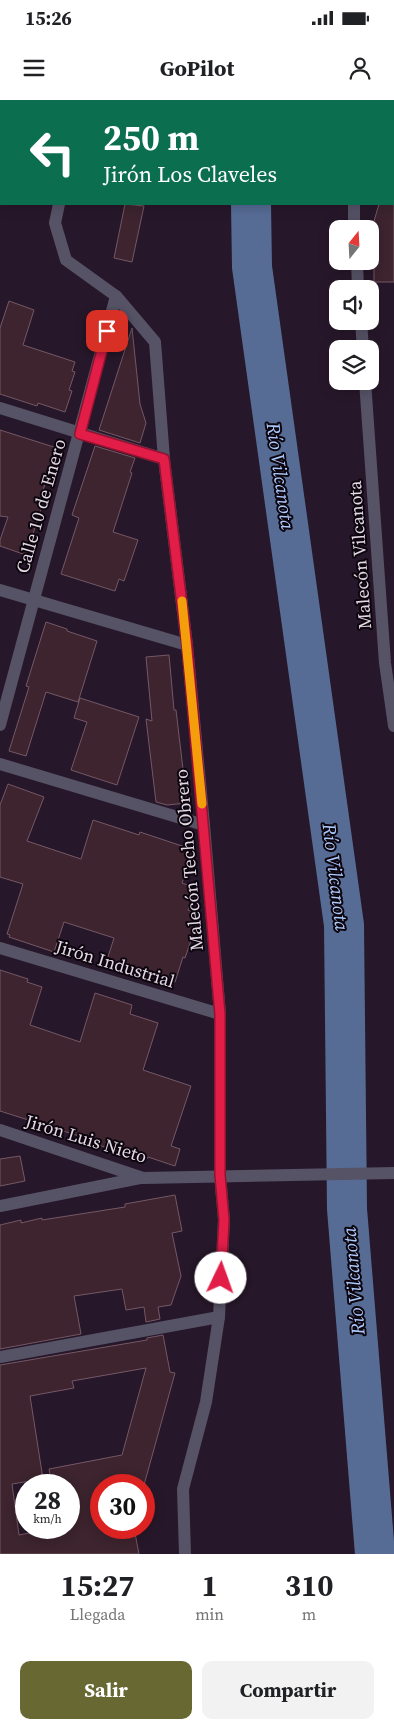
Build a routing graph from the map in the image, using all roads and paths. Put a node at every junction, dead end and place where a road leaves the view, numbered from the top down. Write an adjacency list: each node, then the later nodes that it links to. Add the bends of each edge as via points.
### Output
1 (59, 205): 4 (street, Malecón Techo Obrero, via 55,223 66,260)
2 (354, 205): 3 (street)
3 (354, 220)
4 (116, 296): 7 (street, Calle 10 de Enero); 8 (street, Malecón Techo Obrero, via 155,342)
5 (366, 390): 12 (street, Malecón Vilcanota)
6 (0, 408): 7 (street)
7 (80, 434): 8 (street); 10 (street, Calle 10 de Enero)
8 (164, 459): 11 (street, Malecón Techo Obrero)
9 (0, 590): 10 (street)
10 (33, 600): 11 (street); 13 (street, Calle 10 de Enero)
11 (187, 645): 16 (street, Malecón Techo Obrero)
12 (389, 662): 14 (street, Malecón Vilcanota)
13 (0, 726)
14 (394, 726)
15 (0, 764): 16 (street)
16 (204, 825): 18 (street, Malecón Techo Obrero)
17 (0, 948): 18 (street, Jirón Industrial)
18 (220, 1014): 21 (street, Malecón Techo Obrero)
19 (0, 1130): 22 (street, Jirón Luis Nieto)
20 (394, 1173): 21 (street, Jirón Luis Nieto)
21 (220, 1175): 22 (street, Jirón Luis Nieto); 24 (street, Malecón Techo Obrero, via 224,1220)
22 (142, 1178): 23 (street)
23 (0, 1206)
24 (219, 1317): 25 (street); 26 (street, Malecón Techo Obrero, via 206,1402 183,1489)
25 (0, 1357)
26 (185, 1554)

